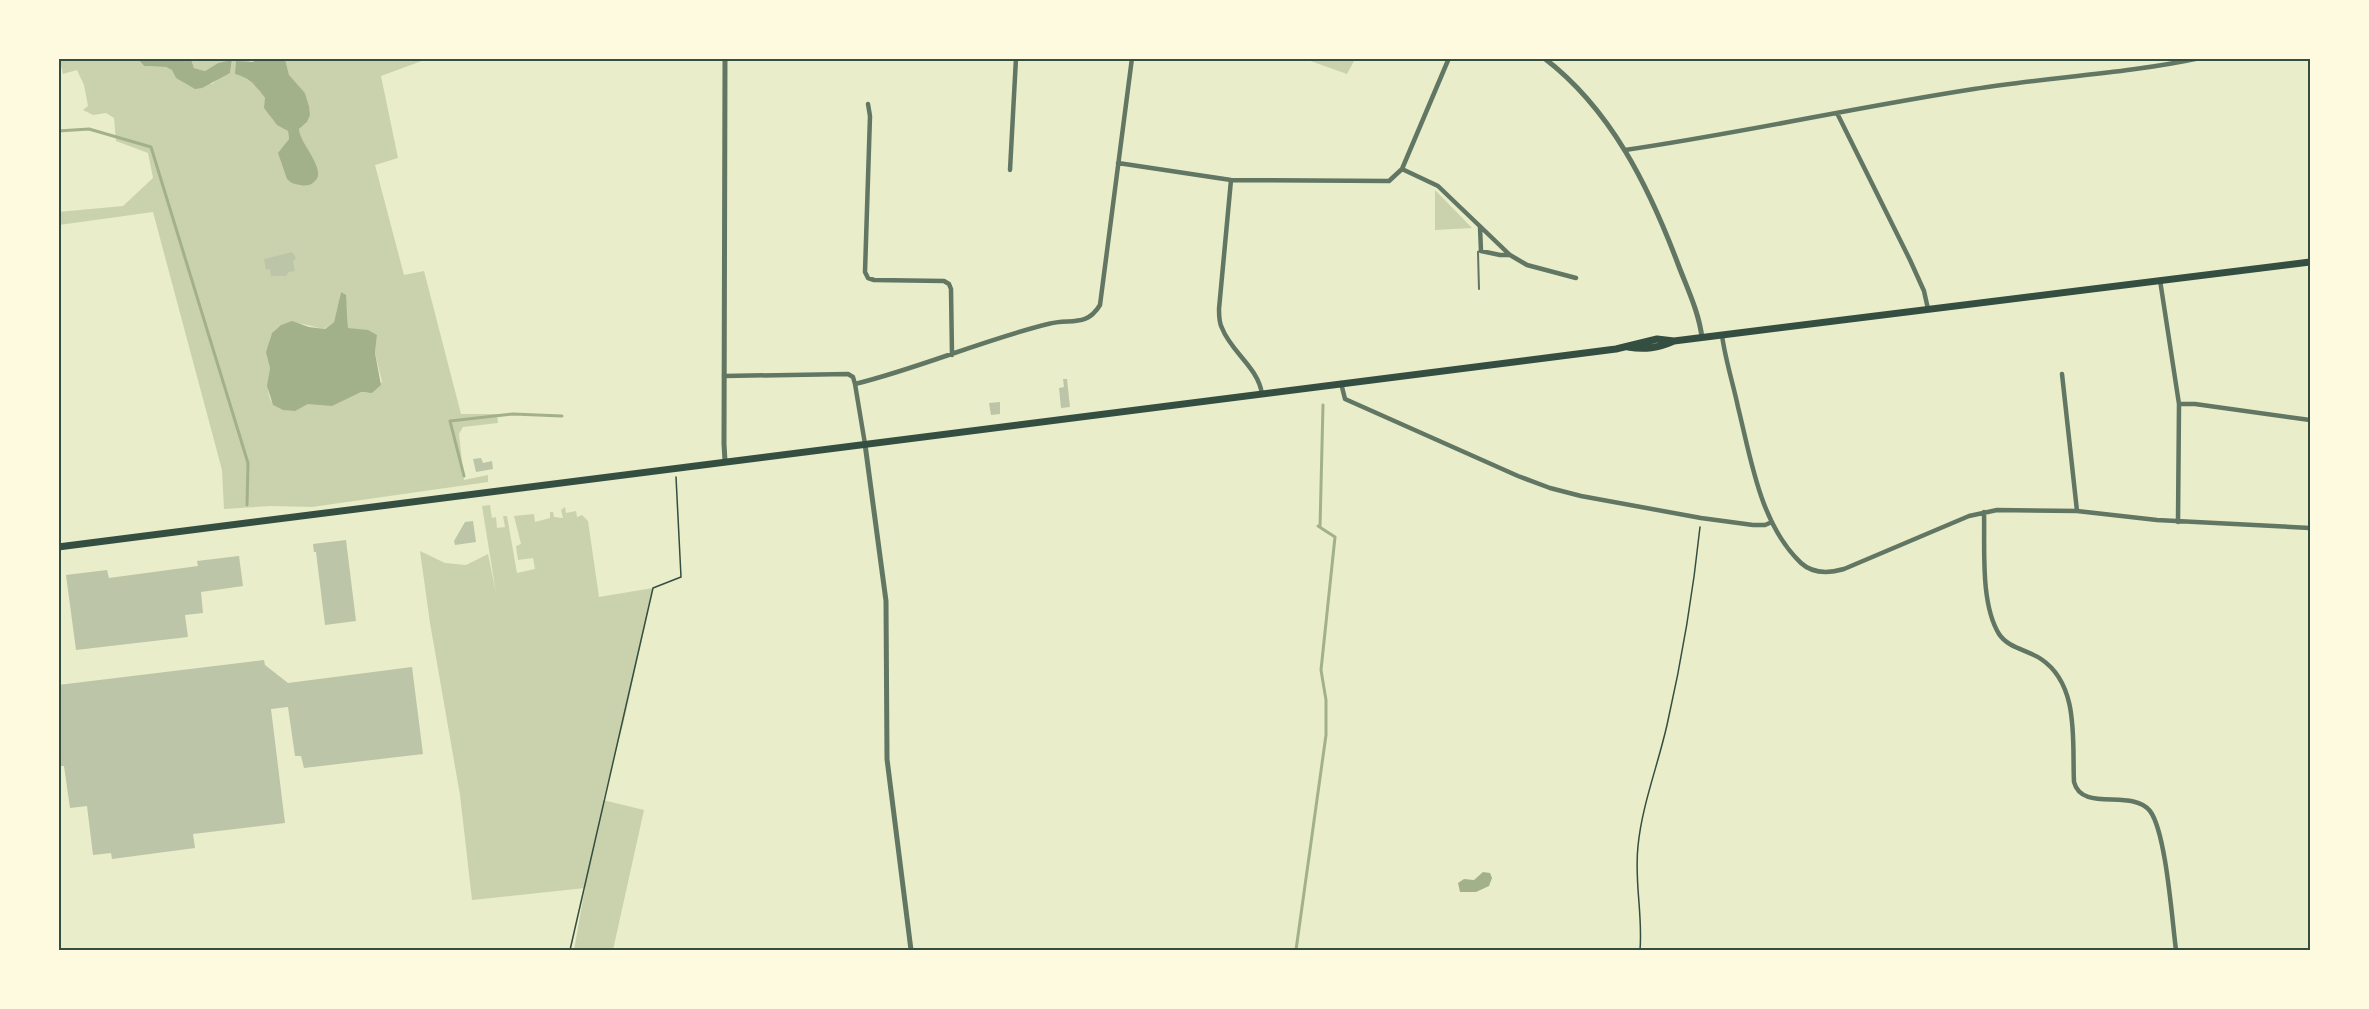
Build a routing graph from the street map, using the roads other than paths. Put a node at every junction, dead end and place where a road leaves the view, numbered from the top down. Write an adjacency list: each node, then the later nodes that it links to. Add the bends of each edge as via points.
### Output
1 (725, 58): 26 (street)
2 (1016, 58): 12 (street)
3 (1132, 58): 10 (street)
4 (1449, 58): 11 (street)
5 (1544, 58): 9 (street, via 1594,107)
6 (2200, 58): 8 (street, via 1988,87)
7 (868, 104): 24 (street, via 865,272 874,280 949,284)
8 (1837, 113): 9 (street); 21 (street, via 1910,260)
9 (1624, 150): 23 (street, via 1662,222)
10 (1118, 163): 13 (street); 24 (street, via 1100,305 1094,314 1085,320 1049,323)
11 (1402, 169): 13 (street, via 1389,181); 14 (street, via 1438,186)
12 (1010, 170)
13 (1231, 180): 29 (street, via 1220,326 1260,382)
14 (1480, 227): 15 (street); 16 (street)
15 (1481, 251): 16 (street); 20 (lane)
16 (1510, 255): 18 (street, via 1527,265)
17 (2310, 261): 19 (main road)
18 (1576, 278)
19 (2160, 280): 21 (main road); 30 (street)
20 (1479, 289)
21 (1928, 309): 22 (main road)
22 (1722, 335): 23 (main road); 36 (street, via 1764,505)
23 (1702, 338): 27 (main road, via 1657,339 1628,347)
24 (952, 355): 28 (street)
25 (2062, 374): 34 (street)
26 (723, 376): 28 (street, via 848,374); 33 (street)
27 (1341, 383): 29 (main road); 36 (street, via 1345,399 1518,476 1581,496 1701,518 1753,525)
28 (855, 384): 32 (street)
29 (1262, 394): 32 (main road)
30 (2179, 404): 31 (street); 37 (street)
31 (2310, 420)
32 (865, 444): 33 (main road); 40 (street, via 886,601 887,759)
33 (725, 461): 39 (main road)
34 (2078, 511): 35 (street); 37 (street)
35 (1984, 512): 36 (street, via 1833,572 1820,572 1802,564); 41 (street, via 1987,588 1996,628 2006,642 2048,663 2062,686 2073,719 2074,782 2079,792 2089,798 2132,801 2151,814 2162,847)
36 (1772, 522)
37 (2178, 522): 38 (street)
38 (2310, 528)
39 (58, 547)
40 (911, 951)
41 (2176, 951)

